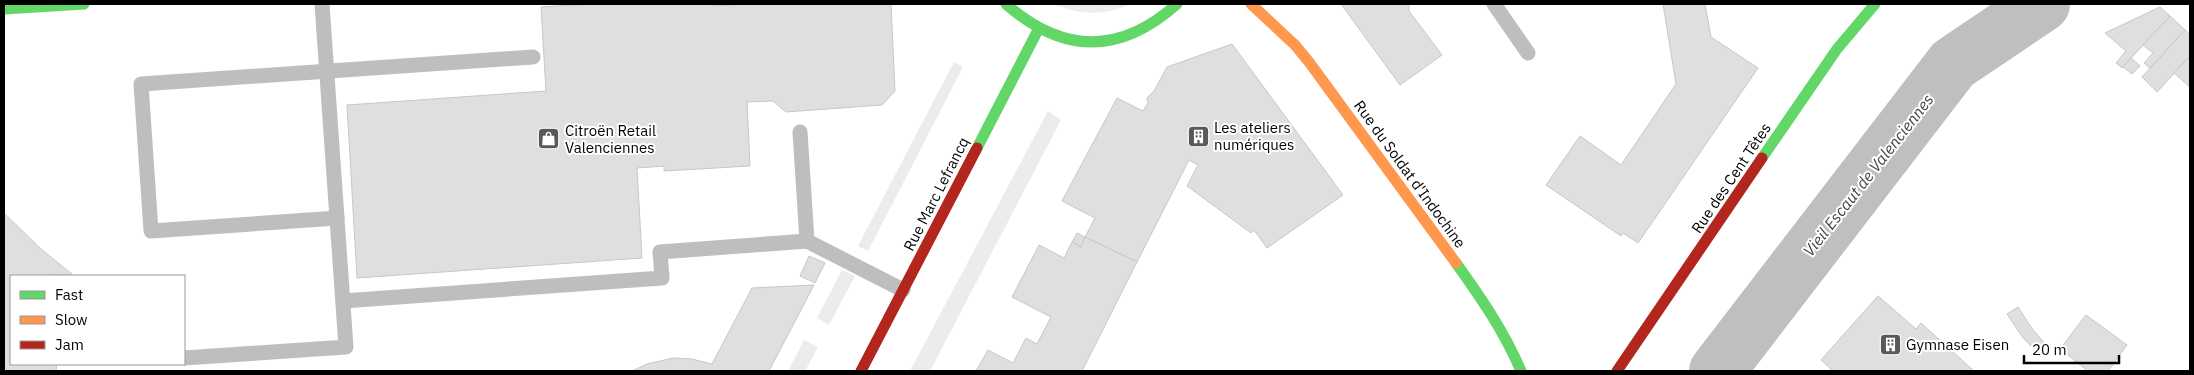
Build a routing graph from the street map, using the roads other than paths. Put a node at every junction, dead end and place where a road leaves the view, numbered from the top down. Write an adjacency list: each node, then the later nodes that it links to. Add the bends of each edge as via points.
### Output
1 (84, 4): 9 (street)
2 (322, 4): 13 (lane)
3 (1006, 4): 10 (street)
4 (1178, 4): 10 (street, via 1155,24 1111,41 1063,40)
5 (1241, 4): 8 (street, Rue du Soldat d'Indochine)
6 (1494, 4): 11 (lane)
7 (1875, 4): 22 (street, Rue des Cent Têtes, via 1837,49)
8 (1253, 6): 21 (street, Rue du Soldat d'Indochine, via 1295,45 1331,90 1491,312)
9 (4, 9)
10 (1038, 30): 17 (street, Rue Marc Lefrancq)
11 (1528, 53)
12 (533, 56): 13 (lane)
13 (327, 71): 15 (lane); 15 (lane, via 141,84 149,202 151,231)
14 (800, 132): 16 (lane)
15 (337, 218): 18 (lane)
16 (808, 241): 17 (lane); 18 (lane, via 660,252 662,278)
17 (903, 290): 20 (street, Rue Marc Lefrancq)
18 (343, 301): 19 (lane, via 346,347)
19 (185, 358)
20 (861, 371)
21 (1521, 371)
22 (1616, 371)

